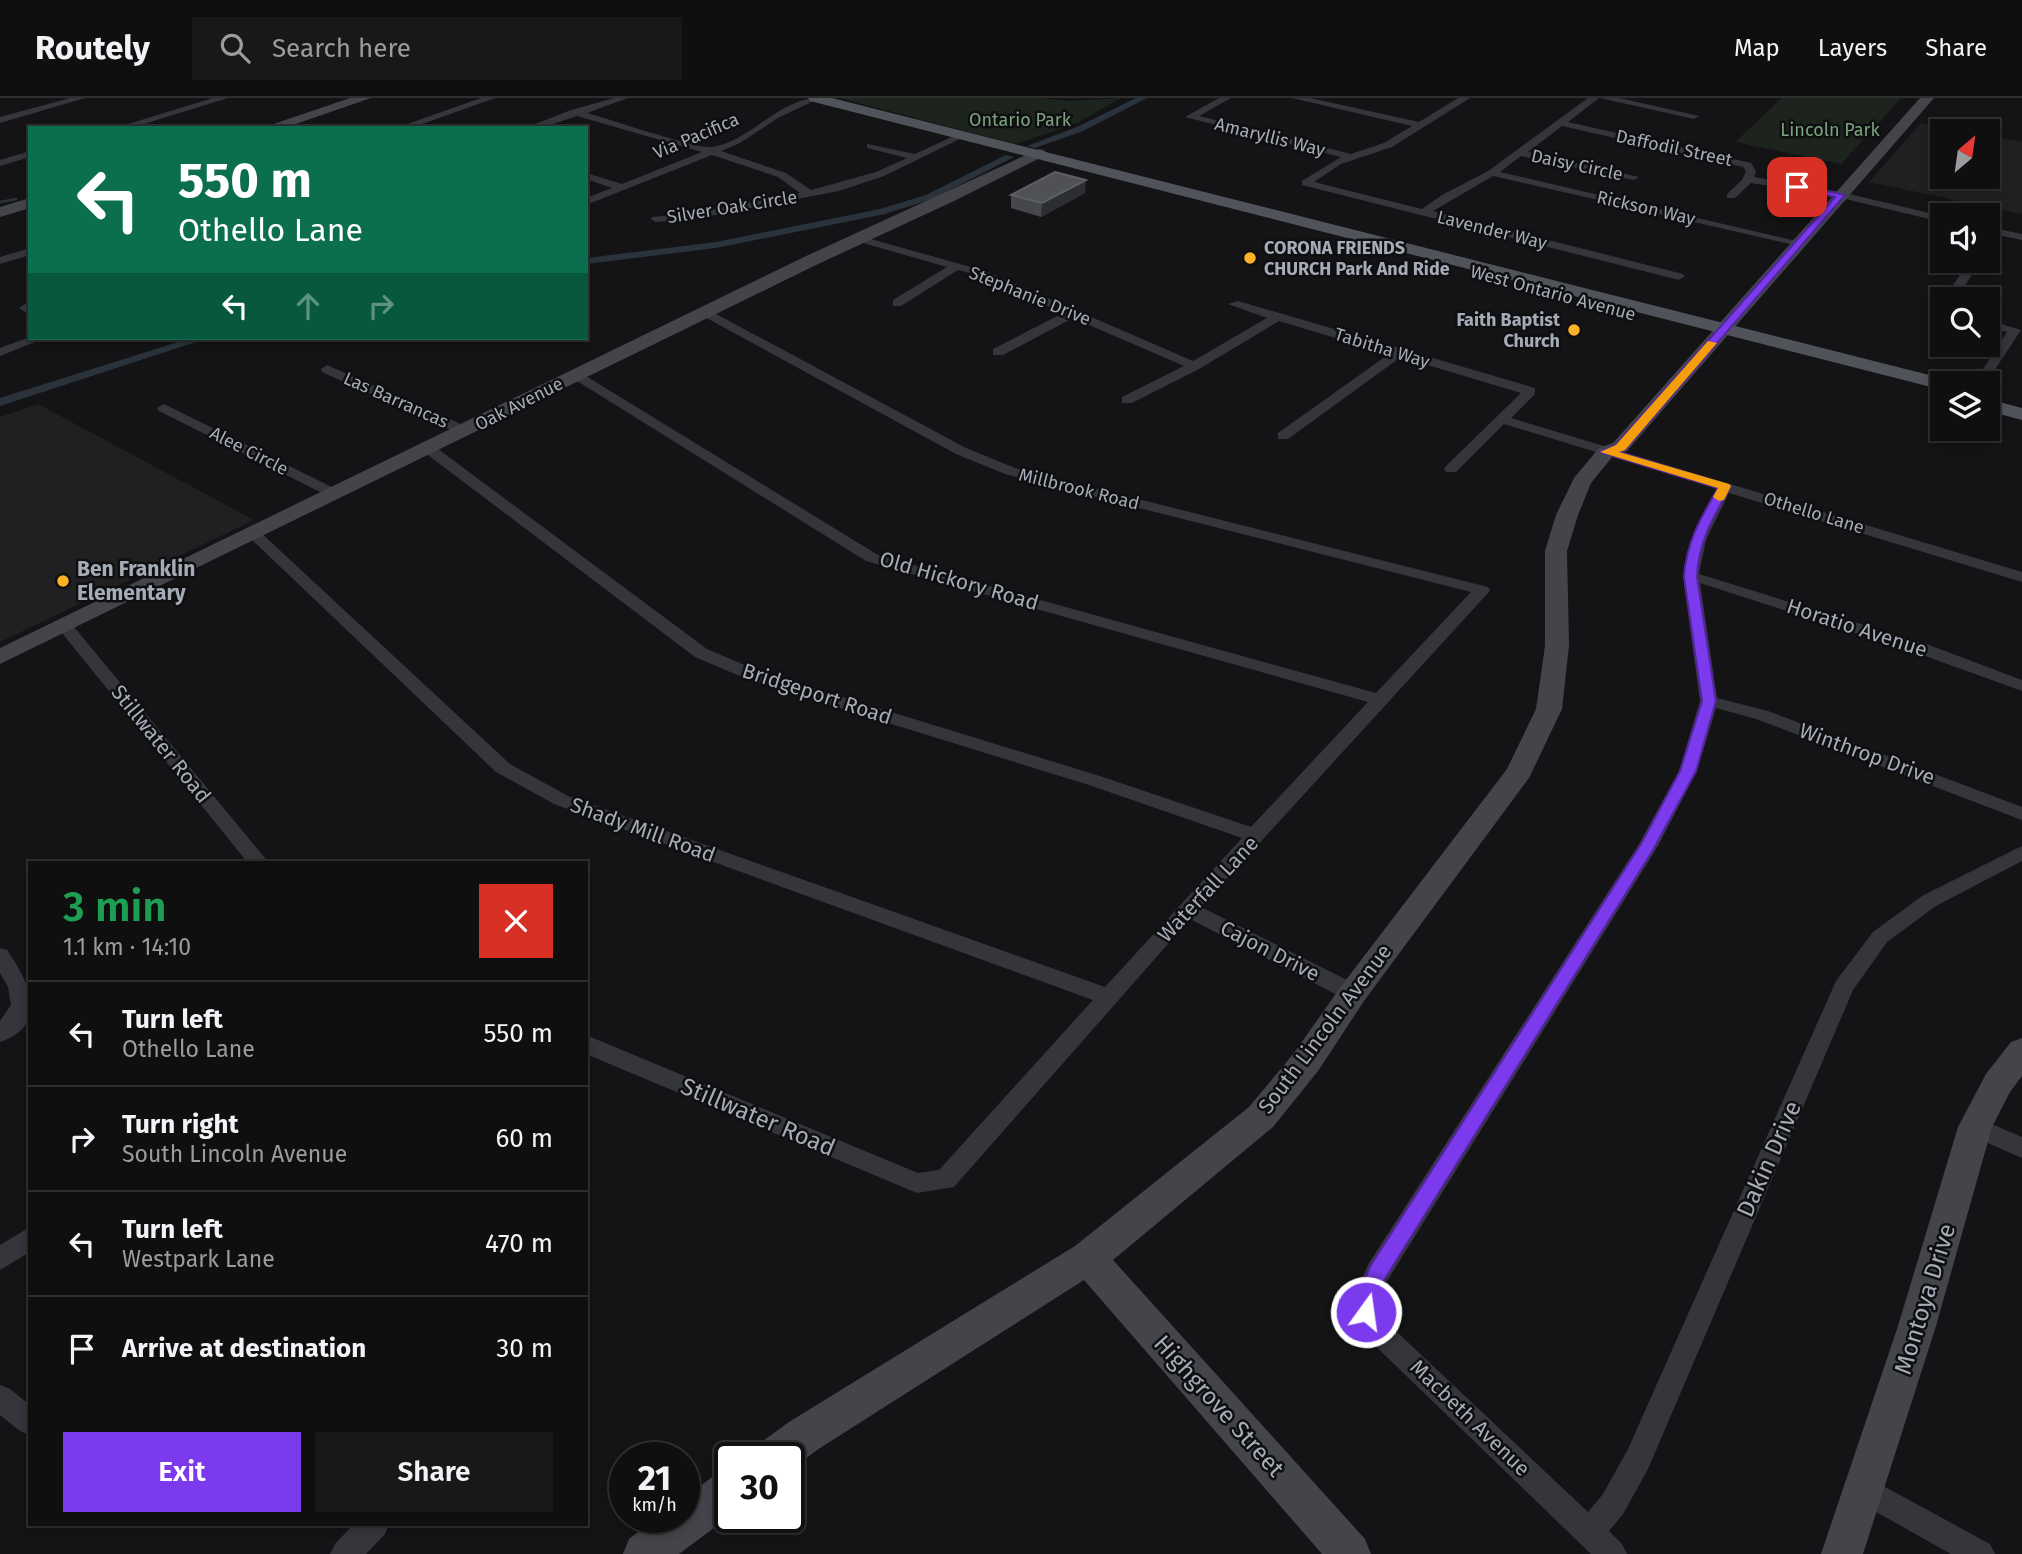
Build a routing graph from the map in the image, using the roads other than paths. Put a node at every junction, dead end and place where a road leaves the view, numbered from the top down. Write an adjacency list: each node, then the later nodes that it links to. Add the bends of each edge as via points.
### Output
1 (80, 98): 16 (street)
2 (223, 98): 20 (street)
3 (364, 98): 21 (main road)
4 (491, 98): 22 (street)
5 (623, 98): 14 (street)
6 (815, 98): 24 (main road, West Ontario Avenue); 26 (street, Via Pacifica)
7 (1226, 98): 31 (street, Amaryllis Way, via 1190,117)
8 (1297, 98): 19 (street)
9 (1465, 98): 19 (street)
10 (1594, 98): 17 (street)
11 (1605, 98): 15 (street)
12 (1913, 98): 39 (main road, South Lincoln Avenue)
13 (1927, 98): 39 (main road, South Lincoln Avenue)
14 (574, 112): 23 (street); 26 (street)
15 (1694, 116)
16 (3, 120): 18 (street)
17 (1561, 123): 27 (street); 36 (street, Daffodil Street, via 1740,162 1750,168)
18 (21, 124)
19 (1420, 125): 31 (street, via 1388,145)
20 (127, 126)
21 (275, 126)
22 (407, 126)
23 (536, 126)
24 (961, 136): 29 (main road, West Ontario Avenue); 30 (street, Silver Oak Circle)
25 (871, 146): 30 (street)
26 (710, 151): 37 (street, Via Pacifica); 38 (street, via 773,171)
27 (1520, 153): 33 (street); 35 (street, Daisy Circle)
28 (28, 155): 32 (street)
29 (1034, 155): 49 (main road, Oak Avenue); 61 (main road, West Ontario Avenue)
30 (916, 157): 38 (street, Silver Oak Circle, via 861,181)
31 (1351, 157): 44 (street, Lavender Way, via 1306,183)
32 (0, 163)
33 (1493, 173): 44 (street); 50 (street, Rickson Way)
34 (588, 177): 37 (street)
35 (1634, 177)
36 (1748, 178): 39 (street); 40 (street, Daffodil Street)
37 (621, 187): 41 (street, Via Pacifica)
38 (809, 194): 46 (street, Silver Oak Circle)
39 (1834, 194): 45 (street); 50 (main road, South Lincoln Avenue)
40 (1731, 196)
41 (588, 201)
42 (28, 204): 43 (main road)
43 (0, 212)
44 (1423, 213): 54 (street, Lavender Way)
45 (1930, 216)
46 (656, 219)
47 (2000, 235): 48 (street)
48 (2022, 237)
49 (860, 239): 53 (street, Stephanie Drive); 57 (main road, Oak Avenue)
50 (1792, 242): 61 (main road, South Lincoln Avenue)
51 (28, 252): 52 (street)
52 (0, 261)
53 (956, 266): 55 (street); 58 (street, Stephanie Drive)
54 (1679, 276)
55 (897, 303)
56 (1234, 304): 59 (street, Tabitha Way)
57 (705, 312): 70 (main road, Oak Avenue); 90 (street, Millbrook Road, via 961,451 1010,471)
58 (1073, 313): 65 (street); 67 (street, Stephanie Drive)
59 (1277, 317): 66 (street, Tabitha Way); 67 (street)
60 (2000, 327): 62 (street)
61 (1713, 330): 71 (main road, West Ontario Avenue); 72 (main road, West Ontario Avenue); 83 (main road, South Lincoln Avenue, via 1602,441)
62 (2019, 331): 69 (street)
63 (33, 340): 64 (street)
64 (0, 352)
65 (998, 352)
66 (1398, 353): 79 (street, Tabitha Way, via 1530,391); 81 (street)
67 (1194, 366): 74 (street)
68 (327, 369): 80 (street, Las Barrancas)
69 (1987, 371)
70 (576, 376): 80 (main road, Oak Avenue); 94 (street, Old Hickory Road, via 872,558)
71 (1930, 381)
72 (1930, 390)
73 (2000, 399): 75 (main road)
74 (1127, 400)
75 (2022, 405)
76 (164, 408): 86 (street, Alee Circle)
77 (2000, 408): 78 (main road)
78 (2022, 414)
79 (1501, 419): 83 (street, Othello Lane); 84 (street)
80 (465, 431): 82 (main road, Oak Avenue)
81 (1283, 436)
82 (429, 449): 86 (main road, Oak Avenue); 97 (street, Bridgeport Road, via 710,657 755,676 1096,780)
83 (1606, 452): 85 (street, Othello Lane); 102 (main road, South Lincoln Avenue, via 1581,482 1556,551 1557,646 1549,709 1519,772)
84 (1451, 469)
85 (1725, 486): 88 (street, Macbeth Avenue, via 1701,528); 89 (street, Othello Lane)
86 (335, 494): 87 (main road, Oak Avenue)
87 (254, 534): 91 (main road, Oak Avenue); 103 (street, Shady Mill Road, via 503,768 561,800)
88 (1691, 577): 93 (street, Horatio Avenue, via 1923,649); 95 (street, Macbeth Avenue)
89 (2022, 577)
90 (1482, 590): 94 (street, Waterfall Lane)
91 (64, 625): 92 (main road, Oak Avenue); 99 (street, Stillwater Road)
92 (0, 657)
93 (2022, 686)
94 (1380, 700): 97 (street, Waterfall Lane)
95 (1709, 701): 96 (street, Winthrop Drive, via 1762,715); 119 (street, Macbeth Avenue, via 1688,771 1648,846 1378,1271 1366,1299 1373,1326)
96 (2022, 814)
97 (1257, 836): 100 (street, Waterfall Lane)
98 (2022, 853): 119 (street, Dakin Drive, via 1929,901 1880,937 1844,987 1638,1459 1613,1504)
99 (257, 861)
100 (1187, 909): 102 (street, Cajon Drive); 103 (street, Waterfall Lane)
101 (0, 956): 104 (street, via 23,993 21,1011)
102 (1353, 992): 111 (main road, South Lincoln Avenue, via 1306,1062 1261,1117)
103 (1109, 998): 109 (street, Waterfall Lane, via 946,1181)
104 (0, 1033)
105 (588, 1045): 109 (street, Stillwater Road, via 917,1183)
106 (2022, 1051): 107 (main road, Montoya Drive, via 1998,1083)
107 (1975, 1127): 108 (street); 116 (main road, Montoya Drive)
108 (2022, 1148)
109 (932, 1183)
110 (28, 1239): 112 (street)
111 (1088, 1258): 115 (main road, South Lincoln Avenue); 122 (main road, Highgrove Street)
112 (0, 1259)
113 (0, 1398): 114 (street)
114 (28, 1420)
115 (795, 1442)
116 (1865, 1490): 124 (main road, Montoya Drive); 125 (street)
117 (714, 1502): 121 (main road)
118 (373, 1526): 120 (street)
119 (1590, 1532): 123 (street, Macbeth Avenue)
120 (345, 1554)
121 (644, 1554)
122 (1350, 1554)
123 (1612, 1554)
124 (1842, 1554)
125 (1980, 1554)

